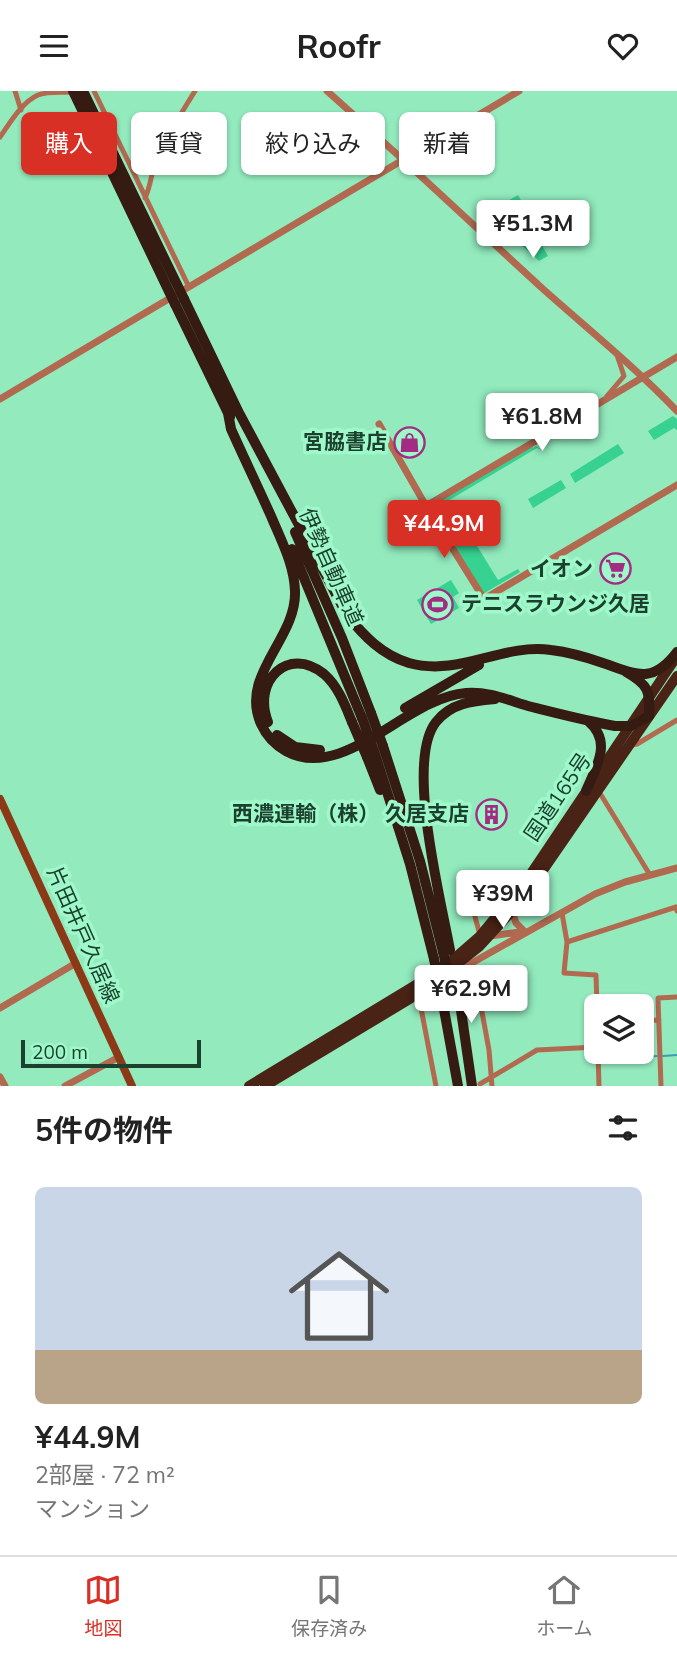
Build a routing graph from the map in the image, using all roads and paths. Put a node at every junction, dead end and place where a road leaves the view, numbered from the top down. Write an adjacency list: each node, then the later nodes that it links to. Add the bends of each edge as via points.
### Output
1 (15, 91): 8 (street)
2 (73, 91): 16 (highway, 伊勢自動車道, bridge)
3 (85, 91): 8 (street, via 38,95); 16 (highway, 伊勢自動車道, bridge)
4 (94, 91): 14 (street)
5 (195, 91): 14 (street, via 155,163)
6 (327, 91): 11 (street)
7 (519, 91): 9 (street)
8 (21, 110): 10 (street)
9 (483, 112)
10 (0, 137)
11 (399, 155)
12 (399, 162): 15 (street)
13 (420, 175): 17 (street)
14 (145, 198): 15 (street)
15 (189, 287): 20 (street)
16 (179, 301): 22 (highway, 伊勢自動車道)
17 (617, 353): 19 (street); 21 (street, via 623,380)
18 (677, 357): 19 (street)
19 (643, 377): 21 (street); 23 (street)
20 (0, 399)
21 (602, 401): 26 (street)
22 (233, 411): 28 (highway, via 268,463 338,599 366,638 401,660 423,666 456,666); 32 (highway, via 231,429 289,558 295,583 290,622 256,695 261,724 273,741 302,757 332,755 438,699 481,692); 34 (highway, 伊勢自動車道)
23 (677, 411)
24 (379, 424): 26 (street)
25 (677, 485): 26 (street, via 484,600)
26 (426, 506)
27 (677, 654): 29 (highway, via 652,674); 31 (highway, 国道165号)
28 (494, 657): 29 (highway, via 551,650); 34 (highway, via 355,739 323,750 295,747 275,733 264,708 266,686 284,667 299,664 313,668 321,671)
29 (626, 672): 31 (highway, via 640,680)
30 (677, 676): 33 (highway, 国道165号)
31 (650, 696): 33 (highway); 37 (highway, 国道165号)
32 (505, 698): 36 (highway); 53 (highway, via 452,708 435,723 426,743 424,793)
33 (649, 716): 37 (highway); 38 (highway, 国道165号)
34 (362, 718): 39 (highway, 伊勢自動車道, bridge)
35 (677, 720): 38 (street)
36 (588, 721): 37 (highway); 41 (highway, via 599,733 601,748)
37 (631, 726): 41 (highway, 国道165号)
38 (628, 745): 40 (highway, 国道165号)
39 (375, 751): 53 (highway, 伊勢自動車道); 53 (highway, 伊勢自動車道, via 420,861)
40 (598, 790): 44 (street); 47 (highway, 国道165号, via 547,866)
41 (586, 791): 47 (highway, 国道165号)
42 (0, 799): 54 (main road, 片田井戸久居線)
43 (677, 868): 44 (street)
44 (650, 875): 49 (street, via 608,888)
45 (468, 891): 46 (street)
46 (471, 900): 47 (street, via 484,908); 51 (street)
47 (507, 910): 50 (street); 51 (highway, 国道165号)
48 (677, 911): 52 (street, via 676,907)
49 (562, 913): 50 (street); 52 (street)
50 (521, 933): 51 (street); 55 (street)
51 (486, 937): 57 (highway, 国道165号, via 469,957); 73 (highway, 国道165号)
52 (567, 941): 58 (street, via 564,974 596,975)
53 (442, 954): 56 (highway, 伊勢自動車道, bridge)
54 (76, 963): 61 (street); 65 (main road, 片田井戸久居線)
55 (473, 963): 57 (street); 68 (street)
56 (450, 987): 69 (highway, 伊勢自動車道); 76 (highway, 伊勢自動車道)
57 (423, 991): 74 (highway, 国道165号)
58 (597, 994)
59 (677, 997): 63 (street, via 658,998)
60 (419, 1003): 75 (street)
61 (0, 1008)
62 (654, 1020): 63 (street)
63 (659, 1020): 79 (street)
64 (584, 1050): 68 (street, via 537,1050)
65 (119, 1057): 71 (street); 72 (main road, 片田井戸久居線)
66 (598, 1064): 78 (street)
67 (0, 1077): 70 (street)
68 (491, 1077): 69 (street); 77 (street)
69 (473, 1085)
70 (5, 1086)
71 (65, 1086)
72 (132, 1086)
73 (249, 1086)
74 (265, 1086)
75 (436, 1086)
76 (458, 1086)
77 (492, 1086)
78 (599, 1086)
79 (661, 1086)

